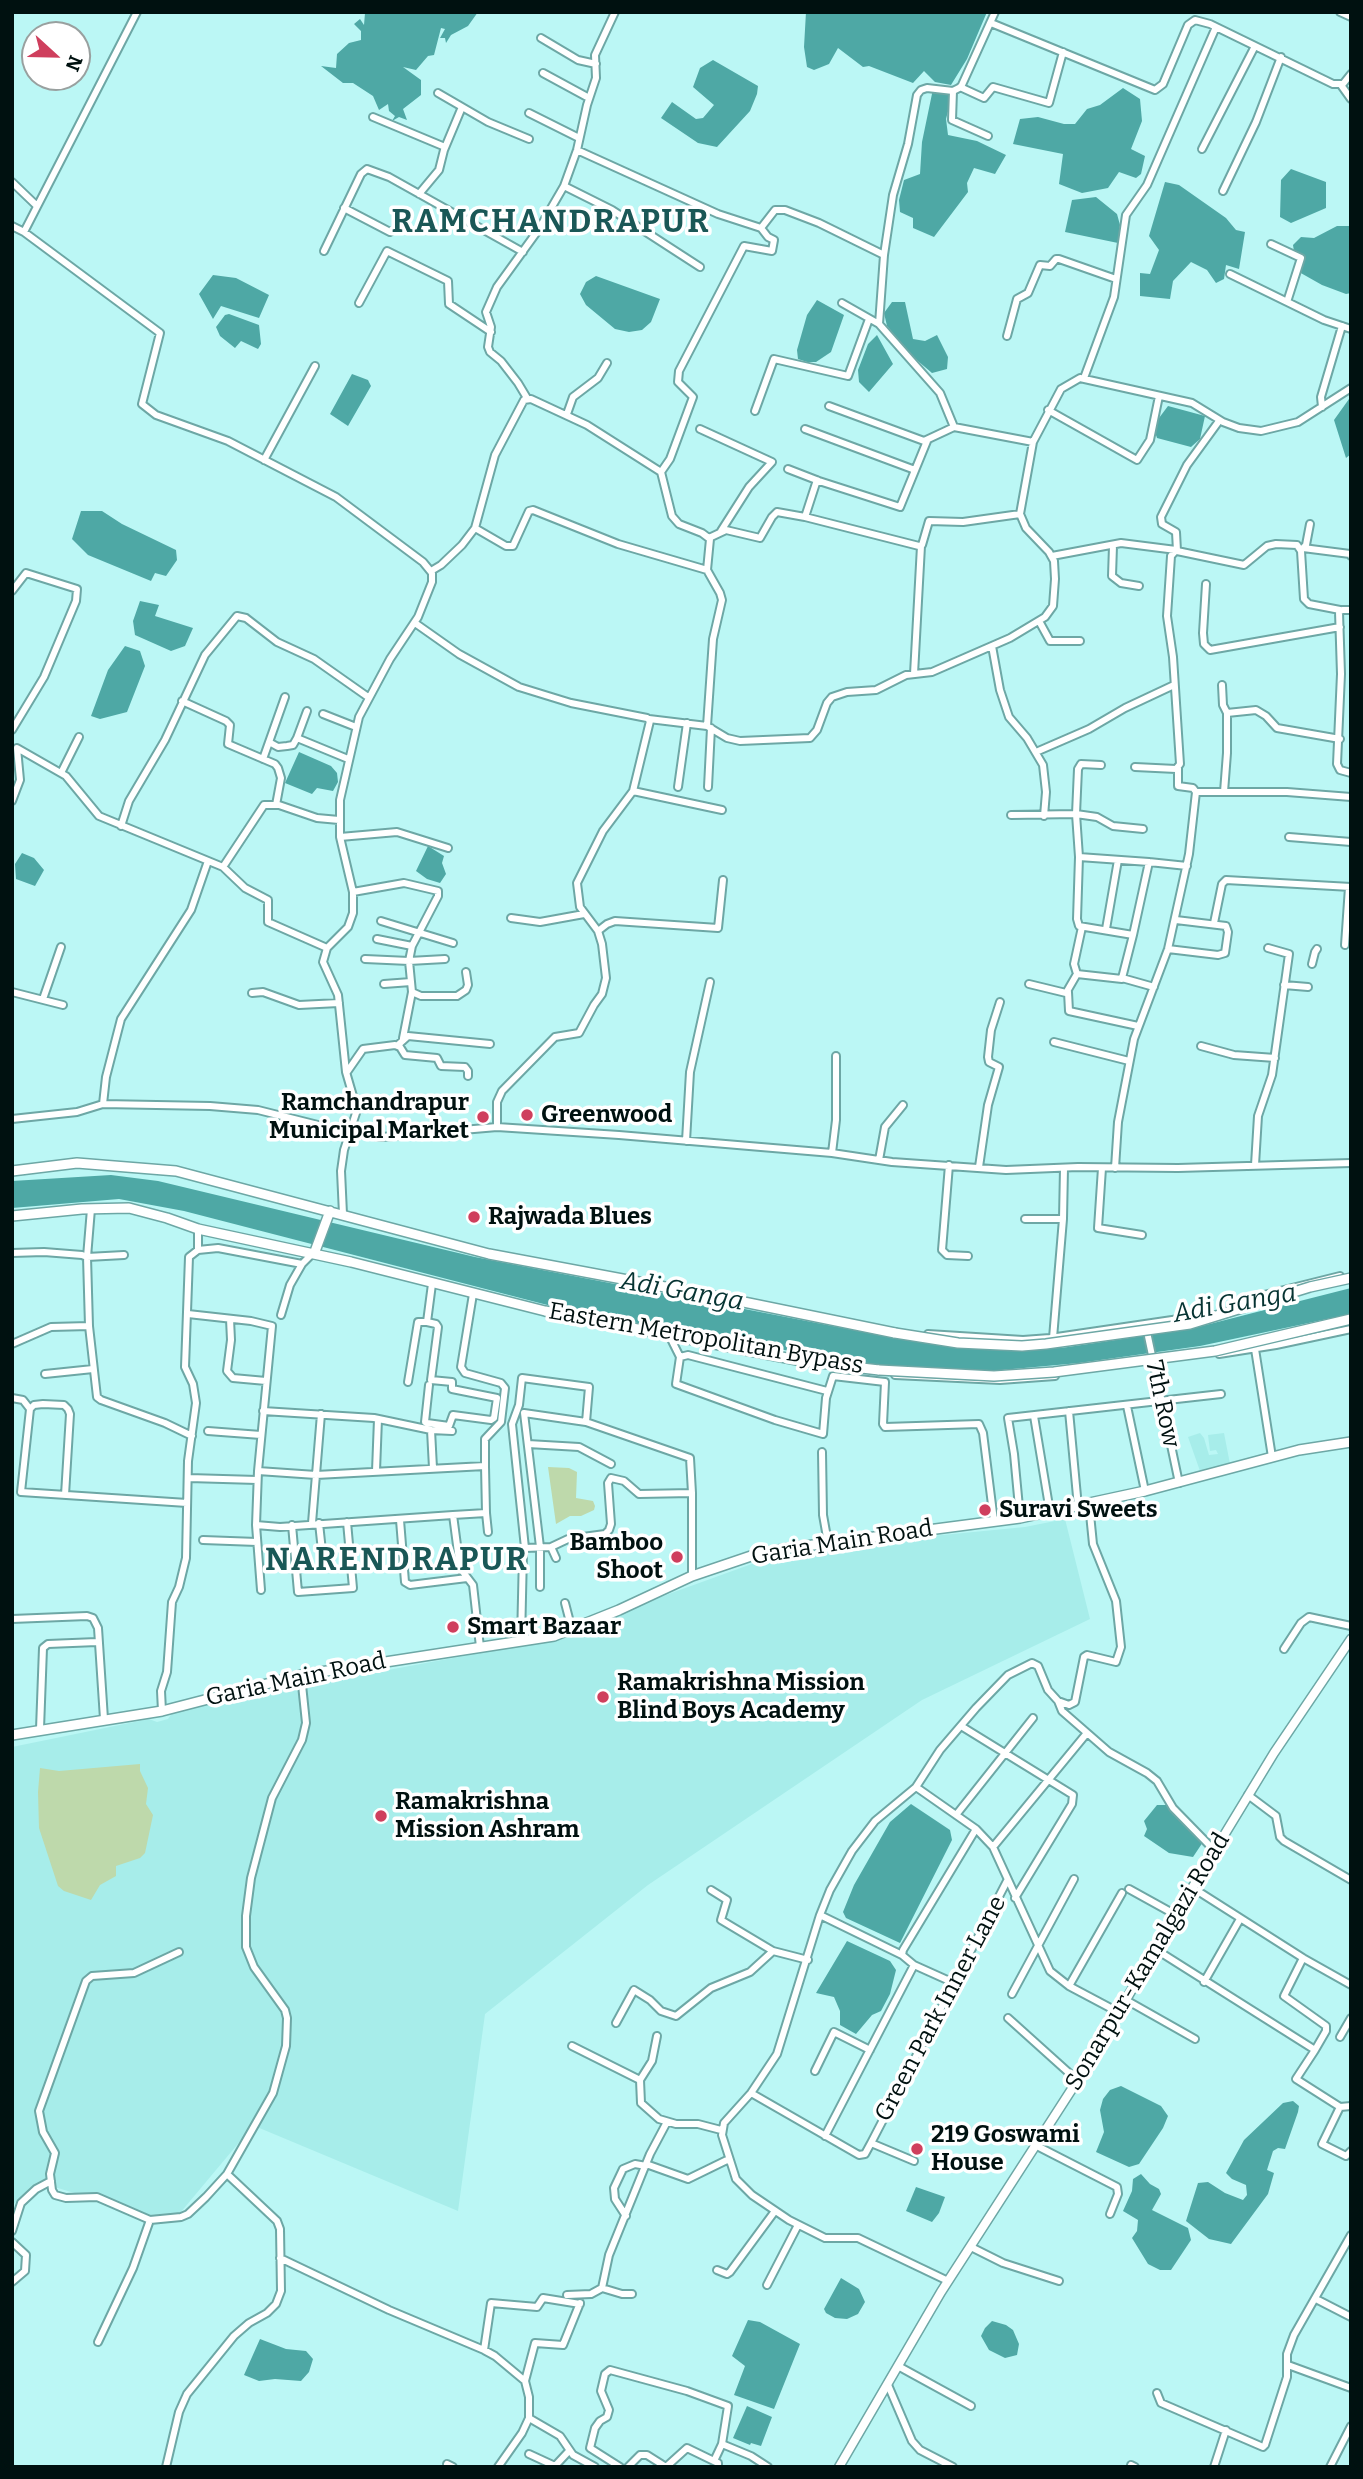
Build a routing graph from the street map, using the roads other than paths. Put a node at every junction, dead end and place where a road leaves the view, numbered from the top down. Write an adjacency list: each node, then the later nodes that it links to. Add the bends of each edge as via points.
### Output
1 (137, 12): 33 (street)
2 (615, 12): 12 (street, via 596,52)
3 (995, 12): 6 (street)
4 (1340, 12): 5 (street)
5 (1351, 17)
6 (991, 23): 10 (street); 16 (street)
7 (1216, 27): 9 (street); 10 (street, via 1191,22 1163,84 1155,90); 45 (street, via 1147,185 1126,215)
8 (541, 38): 12 (street, via 578,60)
9 (1255, 46): 11 (street); 27 (street)
10 (1063, 52): 16 (street, via 1049,103 993,88 984,98)
11 (1281, 57): 15 (street); 31 (street)
12 (596, 64): 18 (street)
13 (543, 73): 18 (street)
14 (1351, 74): 15 (street)
15 (1341, 85): 19 (street)
16 (957, 89): 23 (street, via 952,120); 42 (street, via 931,87 917,95)
17 (438, 93): 20 (street)
18 (589, 97): 24 (street)
19 (1351, 99)
20 (462, 107): 25 (street); 26 (street)
21 (529, 113): 24 (street)
22 (373, 117): 26 (street)
23 (988, 136)
24 (579, 138): 28 (street)
25 (529, 139)
26 (445, 147): 32 (street, via 439,170)
27 (1202, 149)
28 (577, 150): 30 (street); 36 (street, via 708,210)
29 (12, 182): 33 (street)
30 (564, 186): 41 (street); 43 (street, via 612,210)
31 (1223, 191)
32 (419, 194): 34 (street, via 367,169); 41 (street)
33 (37, 205): 37 (street)
34 (344, 208): 38 (street); 40 (street)
35 (12, 226): 37 (street)
36 (761, 228): 42 (street, via 779,209); 75 (street, via 774,240 772,251 744,246 679,371 678,382 693,397)
37 (24, 232): 72 (street, via 160,333 142,404 156,415 228,441)
38 (390, 232)
39 (1271, 244): 46 (street, via 1301,258)
40 (324, 251)
41 (523, 252): 53 (street, via 497,287 486,312)
42 (884, 255): 50 (street)
43 (700, 267)
44 (1230, 274): 46 (street)
45 (1116, 279): 54 (street, via 1059,259 1050,266 1040,265 1028,293 1017,299); 57 (street, via 1112,304)
46 (1287, 302): 51 (street)
47 (359, 303): 53 (street, via 387,251 449,281 449,304)
48 (842, 303): 49 (street)
49 (869, 319): 50 (street); 64 (street, via 848,376 774,359)
50 (879, 324): 67 (street, via 940,393)
51 (1342, 326): 52 (street); 62 (street)
52 (1351, 329)
53 (491, 332): 60 (street, via 489,352 507,368)
54 (1007, 336)
55 (607, 363): 65 (street, via 597,380 574,396)
56 (315, 366): 72 (street)
57 (1084, 378): 59 (street); 63 (street, via 1065,385)
58 (1351, 388): 62 (street)
59 (1159, 396): 63 (street, via 1150,440 1137,460); 66 (street, via 1192,403)
60 (527, 398): 65 (street); 80 (street, via 495,455)
61 (829, 406): 70 (street)
62 (1322, 407): 66 (street, via 1298,422 1267,431)
63 (1048, 410): 71 (street)
64 (755, 411)
65 (567, 414): 75 (street)
66 (1219, 421): 87 (street, via 1187,466 1161,517 1162,524 1176,532)
67 (954, 427): 70 (street); 71 (street)
68 (700, 429): 81 (street, via 772,463 749,487)
69 (805, 429): 74 (street)
70 (927, 440): 74 (street)
71 (1033, 442): 77 (street)
72 (264, 460): 91 (street, via 336,497)
73 (788, 469): 76 (street)
74 (915, 470): 76 (street, via 900,507)
75 (661, 472): 82 (street, via 672,516)
76 (817, 480): 78 (street)
77 (1020, 514): 83 (street, via 962,522 929,521); 88 (street, via 1026,528)
78 (805, 517): 81 (street, via 775,513 760,538); 83 (street)
79 (1310, 524): 86 (street)
80 (475, 528): 90 (street, via 513,546 533,510 618,544); 91 (street)
81 (721, 531): 82 (street)
82 (709, 538): 90 (street)
83 (921, 546): 102 (street)
84 (1113, 546): 87 (street, via 1121,543); 88 (street); 93 (street, via 1112,576)
85 (1318, 547): 86 (street)
86 (1303, 548): 87 (street, via 1269,546 1248,563 1237,565); 89 (street); 95 (street, via 1304,599)
87 (1176, 550): 105 (street, via 1171,556 1167,616)
88 (1052, 556): 97 (street, via 1053,606)
89 (1351, 556)
90 (707, 570): 116 (street, via 722,600 713,639)
91 (431, 571): 98 (street, via 432,582)
92 (1206, 584): 99 (street, via 1203,633 1210,650)
93 (1139, 586)
94 (12, 591): 117 (street, via 26,573 77,589 44,677)
95 (1340, 610): 96 (street); 99 (street)
96 (1351, 610)
97 (1038, 621): 100 (street, via 1050,641); 101 (street)
98 (415, 623): 108 (street); 113 (street, via 458,654 519,687 571,704)
99 (1339, 627): 103 (street)
100 (1080, 641)
101 (992, 646): 102 (street, via 932,672); 123 (street, via 1004,705)
102 (914, 674): 116 (street, via 876,690 832,697 810,738 740,741)
103 (1341, 674): 104 (street); 120 (street)
104 (1351, 674)
105 (1174, 685): 123 (street); 128 (street)
106 (1222, 685): 111 (street)
107 (285, 697): 121 (street)
108 (368, 697): 109 (street, via 314,659 237,616 205,656); 115 (street)
109 (182, 701): 125 (street, via 226,721 230,725 228,744); 144 (street)
110 (306, 711): 119 (street)
111 (1227, 713): 120 (street, via 1256,710 1277,729); 135 (street)
112 (323, 714): 115 (street)
113 (649, 719): 114 (street); 133 (street)
114 (687, 723): 116 (street); 131 (street)
115 (356, 727): 124 (street)
116 (709, 727): 132 (street)
117 (12, 730)
118 (79, 737): 129 (street)
119 (298, 738): 121 (street, via 287,746); 124 (street)
120 (1340, 739): 130 (street, via 1338,767)
121 (269, 742): 125 (street)
122 (14, 747): 129 (street); 137 (street, via 20,780)
123 (1036, 752): 142 (street, via 1046,778)
124 (348, 759): 143 (street)
125 (263, 760): 138 (street, via 278,768 281,778)
126 (1101, 765): 140 (street, via 1078,767)
127 (1135, 767): 128 (street)
128 (1178, 768): 134 (street, via 1178,786)
129 (61, 773): 144 (street, via 99,816)
130 (1351, 773)
131 (678, 787)
132 (708, 787)
133 (633, 791): 139 (street); 159 (street, via 603,831 580,874 577,894)
134 (1196, 792): 135 (street); 154 (street)
135 (1224, 792): 136 (street)
136 (1351, 797)
137 (12, 801)
138 (276, 805): 143 (street, via 310,817); 155 (street, via 264,805)
139 (722, 810)
140 (1076, 814): 142 (street); 145 (street); 150 (street)
141 (1011, 815): 142 (street)
142 (1044, 816)
143 (339, 820): 146 (street)
144 (121, 826): 152 (street)
145 (1143, 829)
146 (340, 836): 149 (street, via 397,832); 158 (street)
147 (1289, 837): 148 (street)
148 (1351, 842)
149 (448, 848)
150 (1079, 857): 151 (street); 164 (street, via 1077,919)
151 (1118, 860): 153 (street); 165 (street)
152 (208, 861): 155 (street); 211 (street, via 191,910 121,1019)
153 (1149, 862): 154 (street); 168 (street)
154 (1187, 866): 161 (street)
155 (223, 867): 174 (street, via 245,888 268,900 268,922)
156 (723, 880): 166 (street, via 718,928 615,921)
157 (1350, 887): 163 (street, via 1226,880); 171 (street)
158 (353, 892): 167 (street, via 404,883 437,890 438,897); 174 (street, via 351,922)
159 (583, 914): 160 (street, via 540,922); 166 (street)
160 (511, 918)
161 (1176, 920): 163 (street); 176 (street)
162 (381, 921): 167 (street)
163 (1214, 923): 176 (street, via 1228,928 1223,955)
164 (1082, 927): 165 (street); 183 (street, via 1074,964)
165 (1106, 929): 168 (street)
166 (598, 931): 214 (street, via 606,978 603,994 579,1033 555,1037 502,1091)
167 (419, 933): 170 (street); 173 (street)
168 (1133, 935): 184 (street)
169 (377, 939): 173 (street)
170 (453, 943)
171 (1345, 945)
172 (61, 947): 196 (street)
173 (412, 947): 180 (street)
174 (327, 948): 197 (street, via 324,967)
175 (1268, 948): 189 (street, via 1289,954)
176 (1168, 949): 190 (street)
177 (1317, 949): 181 (street)
178 (365, 959): 180 (street)
179 (445, 959): 180 (street)
180 (409, 961): 185 (street)
181 (1312, 964)
182 (467, 972): 193 (street, via 466,990 457,996)
183 (1077, 974): 184 (street); 194 (street)
184 (1122, 979): 190 (street)
185 (411, 982): 187 (street); 193 (street)
186 (710, 982): 216 (street, via 690,1072)
187 (384, 984)
188 (1029, 984): 194 (street)
189 (1284, 985): 191 (street); 207 (street)
190 (1154, 986): 200 (street)
191 (1308, 987)
192 (12, 992): 196 (street)
193 (412, 992): 201 (street)
194 (1068, 992): 200 (street, via 1069,1011)
195 (252, 993): 197 (street, via 299,1005)
196 (43, 999): 199 (street)
197 (340, 1003): 209 (street)
198 (1000, 1003): 222 (street, via 988,1057 999,1067)
199 (64, 1005)
200 (1138, 1026): 208 (street)
201 (403, 1039): 203 (street); 204 (street)
202 (1054, 1042): 208 (street)
203 (490, 1044)
204 (398, 1045): 209 (street, via 365,1048); 210 (street, via 405,1055 437,1058 441,1066 465,1067)
205 (1201, 1046): 207 (street, via 1234,1055)
206 (835, 1056): 217 (street)
207 (1275, 1058): 221 (street, via 1258,1116)
208 (1129, 1061): 225 (street)
209 (346, 1072): 215 (street, via 357,1110)
210 (468, 1076)
211 (103, 1104): 213 (street, via 77,1112); 215 (street, via 257,1110)
212 (903, 1105): 218 (street, via 885,1127)
213 (12, 1119)
214 (496, 1127): 215 (street, via 403,1137); 216 (street)
215 (351, 1133): 229 (street, via 341,1171)
216 (685, 1141): 217 (street)
217 (832, 1153): 218 (street)
218 (879, 1160): 220 (street)
219 (1351, 1163): 221 (street)
220 (949, 1165): 222 (street); 239 (street, via 942,1250 947,1255)
221 (1255, 1165): 225 (street)
222 (979, 1167): 223 (street)
223 (1064, 1168): 224 (street); 232 (street)
224 (1102, 1168): 225 (street); 234 (street, via 1098,1228)
225 (1115, 1168)
226 (12, 1171): 228 (main road, Eastern Metropolitan Bypass, via 77,1163 155,1168)
227 (91, 1209): 230 (main road, Eastern Metropolitan Bypass); 233 (main road, Eastern Metropolitan Bypass, via 129,1208); 240 (street)
228 (330, 1211): 229 (main road, Eastern Metropolitan Bypass); 237 (main road)
229 (343, 1214): 253 (main road, Eastern Metropolitan Bypass, via 489,1254)
230 (12, 1216)
231 (1025, 1219): 232 (street)
232 (1063, 1219): 255 (street)
233 (198, 1229): 235 (street); 237 (main road, Eastern Metropolitan Bypass)
234 (1142, 1235)
235 (198, 1250): 241 (street, via 218,1248); 245 (street, via 189,1257)
236 (12, 1253): 240 (street)
237 (313, 1254): 241 (street); 243 (main road, Eastern Metropolitan Bypass)
238 (124, 1255): 240 (street)
239 (968, 1256)
240 (87, 1257): 251 (street)
241 (302, 1264): 246 (street)
242 (1351, 1276): 250 (street, via 1260,1296 1201,1316); 253 (main road, Eastern Metropolitan Bypass, bridge, via 1190,1324 1046,1344 958,1343)
243 (432, 1284): 244 (main road, Eastern Metropolitan Bypass); 249 (street)
244 (473, 1294): 254 (main road, Eastern Metropolitan Bypass); 288 (street, via 461,1367 465,1373 505,1388 500,1422 485,1439)
245 (188, 1314): 247 (street); 282 (street, via 185,1367 196,1403)
246 (281, 1315)
247 (230, 1319): 263 (street, via 227,1371 233,1378); 263 (street, via 272,1326)
248 (1351, 1319): 260 (main road, Eastern Metropolitan Bypass, bridge, via 1215,1351 1054,1372 994,1376)
249 (427, 1322): 264 (street, via 418,1322); 265 (street, via 438,1328 431,1380 452,1382 452,1390 495,1397 494,1418 453,1415 449,1426 425,1422)
250 (1146, 1324): 255 (street); 259 (street, 7th Row)
251 (89, 1326): 256 (street, via 51,1327); 261 (street)
252 (1351, 1329): 257 (street)
253 (895, 1333): 255 (street)
254 (669, 1335): 258 (street); 260 (main road, Eastern Metropolitan Bypass, via 802,1361)
255 (1054, 1338)
256 (12, 1344)
257 (1255, 1349): 259 (street); 286 (street)
258 (680, 1357): 266 (street, via 688,1355); 266 (street, via 676,1384 822,1434)
259 (1153, 1363): 260 (street, via 1000,1380 878,1374); 269 (street, 7th Row)
260 (867, 1368)
261 (93, 1369): 262 (street); 282 (street, via 101,1400)
262 (46, 1374)
263 (267, 1381): 272 (street)
264 (408, 1382)
265 (429, 1385)
266 (827, 1391): 309 (street, via 836,1375 886,1382 886,1427 979,1424)
267 (1221, 1394): 269 (street)
268 (12, 1398): 271 (street, via 23,1400)
269 (1160, 1402): 270 (street); 295 (street, 7th Row)
270 (1127, 1406): 273 (street); 298 (street)
271 (30, 1409): 297 (street); 300 (street, via 43,1404 68,1409)
272 (263, 1411): 274 (street); 281 (street)
273 (1069, 1411): 275 (street); 303 (street)
274 (321, 1414): 276 (street); 292 (street)
275 (1034, 1416): 304 (street); 307 (street, via 1008,1418)
276 (378, 1419): 278 (street); 291 (street)
277 (586, 1422): 284 (street, via 524,1413); 299 (street, via 691,1458); 318 (street, via 589,1387 522,1378 512,1424 513,1443 525,1548)
278 (431, 1430): 279 (street); 289 (street)
279 (452, 1430)
280 (208, 1431): 281 (street)
281 (261, 1435): 290 (street)
282 (192, 1436): 293 (street)
283 (1351, 1442): 286 (main road, Garia Main Road)
284 (528, 1444): 287 (street, via 579,1447); 318 (street)
285 (822, 1452): 317 (street)
286 (1272, 1457): 295 (main road, Garia Main Road)
287 (611, 1464)
288 (485, 1466): 289 (street); 305 (street)
289 (433, 1468): 291 (street)
290 (258, 1471): 292 (street); 294 (street)
291 (376, 1471): 292 (street)
292 (316, 1475): 311 (street)
293 (189, 1478): 294 (street); 301 (street)
294 (257, 1480): 312 (street)
295 (1179, 1483): 298 (main road, Garia Main Road)
296 (12, 1491): 297 (street)
297 (21, 1492): 300 (street)
298 (1145, 1492): 302 (main road, Garia Main Road)
299 (692, 1493): 319 (street, via 639,1494 624,1481 611,1479 609,1530); 323 (street)
300 (65, 1495): 301 (street)
301 (187, 1503): 340 (street, via 186,1558 172,1602)
302 (1089, 1504): 303 (main road, Garia Main Road); 339 (street, via 1095,1554 1116,1601 1121,1647 1115,1662 1084,1657 1075,1702)
303 (1078, 1507): 304 (main road, Garia Main Road)
304 (1050, 1512): 307 (main road, Garia Main Road)
305 (486, 1513): 306 (street); 314 (street)
306 (453, 1515): 308 (street); 324 (street, via 457,1557)
307 (1020, 1518): 309 (main road, Garia Main Road)
308 (400, 1520): 310 (street); 324 (street, via 405,1582 410,1586)
309 (994, 1521): 317 (main road, Garia Main Road)
310 (347, 1522): 311 (street); 313 (street, via 353,1588 298,1592)
311 (316, 1523): 313 (street); 320 (street)
312 (256, 1525): 313 (street); 316 (street)
313 (292, 1525)
314 (488, 1532)
315 (203, 1540): 316 (street)
316 (257, 1542): 326 (street)
317 (828, 1543): 323 (main road, Garia Main Road, via 757,1555)
318 (540, 1547): 319 (street); 325 (street)
319 (551, 1547): 322 (street)
320 (322, 1551)
321 (523, 1553): 332 (street)
322 (556, 1558)
323 (692, 1576): 330 (main road, Garia Main Road)
324 (467, 1578): 334 (street, via 473,1585)
325 (540, 1587)
326 (261, 1590)
327 (565, 1603): 330 (street)
328 (12, 1619): 333 (street, via 87,1616 97,1622)
329 (1351, 1626): 335 (street, via 1309,1617)
330 (572, 1630): 332 (main road, Garia Main Road)
331 (1351, 1639): 350 (main road, Sonarpur-Kamalgazi Road)
332 (521, 1641): 334 (main road, Garia Main Road)
333 (97, 1642): 342 (street); 344 (street, via 43,1648)
334 (480, 1647): 338 (main road, Garia Main Road)
335 (1284, 1649)
336 (1031, 1653): 337 (street)
337 (1032, 1663): 339 (street); 343 (street, via 1008,1675)
338 (301, 1675): 340 (main road, Garia Main Road); 405 (street, via 306,1723 272,1798 246,1916 246,1947 254,1967 285,2010 286,2046 273,2093)
339 (1058, 1701): 345 (street, via 1062,1711)
340 (162, 1710): 342 (main road, Garia Main Road)
341 (1033, 1718): 347 (street)
342 (104, 1719): 344 (main road, Garia Main Road)
343 (961, 1726): 347 (street); 349 (street)
344 (40, 1729): 346 (main road, Garia Main Road)
345 (1087, 1733): 348 (street); 354 (street, via 1157,1781 1173,1808)
346 (12, 1735)
347 (1005, 1753): 348 (street); 351 (street)
348 (1048, 1779): 353 (street); 362 (street, via 1074,1799)
349 (916, 1787): 351 (street); 363 (street, via 863,1834)
350 (1248, 1795): 354 (main road, Sonarpur-Kamalgazi Road); 356 (street, via 1276,1816 1280,1838)
351 (956, 1815): 352 (street)
352 (976, 1829): 353 (street); 370 (street)
353 (993, 1847): 357 (street)
354 (1215, 1851): 358 (main road, Sonarpur-Kamalgazi Road)
355 (1074, 1879): 366 (street)
356 (1351, 1880)
357 (1007, 1881): 362 (street, Green Park Inner Lane); 375 (street, Green Park Inner Lane)
358 (1193, 1888): 364 (main road, Sonarpur-Kamalgazi Road); 365 (street)
359 (1129, 1889): 364 (street)
360 (711, 1890): 368 (street, via 727,1900 721,1920)
361 (1122, 1893): 377 (street)
362 (1015, 1898): 366 (street, Green Park Inner Lane)
363 (820, 1915): 370 (street); 372 (street)
364 (1176, 1915): 367 (main road, Sonarpur-Kamalgazi Road)
365 (1240, 1919): 371 (street); 374 (street)
366 (1037, 1944): 377 (street, Green Park Inner Lane, via 1046,1966); 378 (street)
367 (1155, 1949): 374 (street); 379 (main road, Sonarpur-Kamalgazi Road)
368 (773, 1951): 372 (street); 383 (street, via 750,1972 711,1988 676,2016 661,2011 634,1990)
369 (179, 1952): 406 (street, via 134,1973 92,1976 86,1981 39,2111 43,2132 55,2153)
370 (902, 1955): 373 (street)
371 (1303, 1958): 376 (street); 389 (street, via 1284,1996 1326,2026)
372 (807, 1960): 393 (street, via 777,2054)
373 (914, 1965): 375 (street); 388 (street)
374 (1204, 1982): 389 (street)
375 (954, 1983): 399 (street, Green Park Inner Lane)
376 (1351, 1985)
377 (1069, 1986): 380 (street, Green Park Inner Lane)
378 (1012, 1994)
379 (1126, 2000): 380 (main road, Sonarpur-Kamalgazi Road); 386 (street)
380 (1118, 2012): 392 (main road, Sonarpur-Kamalgazi Road)
381 (1007, 2018): 392 (street)
382 (1351, 2018): 385 (street)
383 (616, 2023)
384 (657, 2036): 391 (street, via 652,2061)
385 (1340, 2037)
386 (1195, 2039)
387 (572, 2046): 391 (street)
388 (870, 2050): 390 (street, via 834,2032); 398 (street)
389 (1315, 2050): 395 (street, via 1296,2079)
390 (815, 2071)
391 (640, 2080): 396 (street, via 641,2103)
392 (1078, 2081): 400 (main road, Sonarpur-Kamalgazi Road)
393 (751, 2093): 397 (street); 398 (street)
394 (1351, 2106): 395 (street)
395 (1340, 2107): 401 (street, via 1322,2144 1346,2155)
396 (667, 2122): 397 (street); 404 (street)
397 (722, 2130): 402 (street)
398 (825, 2136): 399 (street, via 862,2156)
399 (871, 2143): 403 (street, Green Park Inner Lane)
400 (1037, 2146): 408 (street, via 1117,2187); 415 (main road, Sonarpur-Kamalgazi Road)
401 (1351, 2151)
402 (729, 2159): 404 (street, via 688,2179); 407 (street, via 739,2183)
403 (914, 2161)
404 (646, 2165): 409 (street); 409 (street, via 623,2169 614,2188)
405 (227, 2174): 410 (street, via 188,2214); 416 (street, via 277,2221)
406 (51, 2181): 410 (street, via 52,2190 60,2197 97,2197); 412 (street, via 21,2203)
407 (775, 2211): 411 (street); 417 (street, via 730,2272)
408 (1110, 2214)
409 (626, 2216): 422 (street, via 606,2264)
410 (150, 2220): 429 (street)
411 (798, 2225): 418 (street, via 825,2238 858,2238); 421 (street)
412 (12, 2231)
413 (1351, 2235): 426 (street)
414 (12, 2242): 420 (street, via 26,2255 25,2271)
415 (971, 2247): 418 (main road, Sonarpur-Kamalgazi Road); 419 (street)
416 (280, 2258): 430 (street); 445 (street, via 280,2298 234,2336 187,2394)
417 (717, 2270)
418 (948, 2281): 432 (main road, Sonarpur-Kamalgazi Road)
419 (1059, 2281)
420 (12, 2282)
421 (767, 2285)
422 (602, 2288): 423 (street); 425 (street)
423 (632, 2294)
424 (567, 2295): 425 (street)
425 (583, 2295): 427 (street)
426 (1316, 2299): 428 (street); 431 (street, via 1294,2335)
427 (580, 2304): 430 (street, via 543,2298 537,2307 491,2303); 433 (street, via 563,2345 535,2343)
428 (1351, 2317)
429 (98, 2342)
430 (484, 2350): 433 (street)
431 (1288, 2365): 435 (street); 440 (street, via 1265,2445)
432 (898, 2366): 434 (main road, Sonarpur-Kamalgazi Road); 437 (street)
433 (525, 2381): 438 (street)
434 (888, 2385): 451 (main road, Sonarpur-Kamalgazi Road); 452 (street, via 912,2441)
435 (1351, 2388)
436 (1157, 2393): 440 (street, via 1161,2403)
437 (971, 2406)
438 (528, 2418): 442 (street, via 560,2436); 446 (street)
439 (1351, 2426): 454 (street)
440 (1226, 2430): 453 (street)
441 (722, 2444): 444 (street); 448 (street, via 728,2406 610,2370 601,2391 609,2410 595,2428 590,2448); 450 (street)
442 (569, 2451): 443 (street, via 555,2466); 447 (street)
443 (529, 2454)
444 (716, 2464): 449 (street, via 687,2448 666,2467 647,2455 640,2455)
445 (166, 2467)
446 (498, 2467)
447 (595, 2467)
448 (620, 2467)
449 (628, 2467)
450 (768, 2467)
451 (839, 2467)
452 (953, 2467)
453 (1214, 2467)
454 (1330, 2467)

